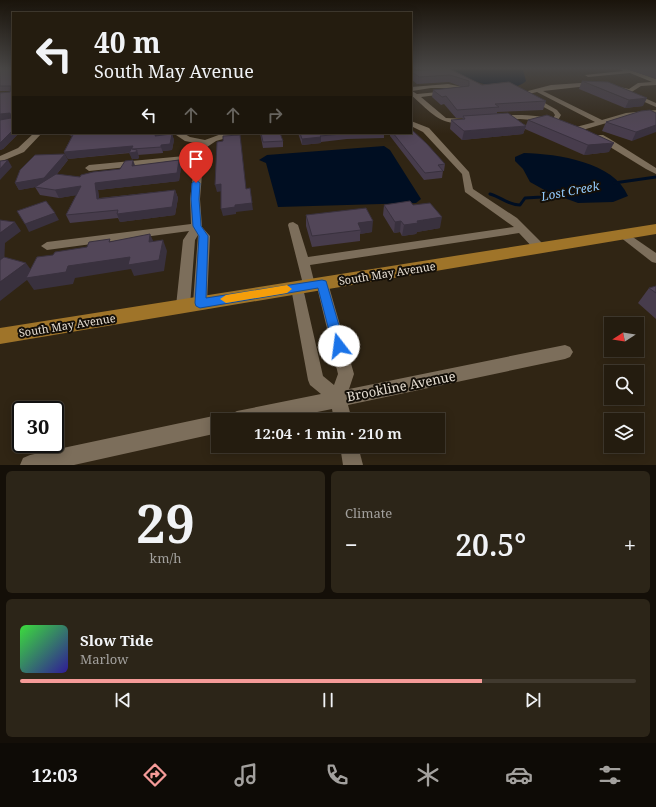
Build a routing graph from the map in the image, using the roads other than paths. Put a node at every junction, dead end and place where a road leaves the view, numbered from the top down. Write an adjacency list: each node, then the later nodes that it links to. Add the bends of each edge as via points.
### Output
1 (465, 91): 5 (street)
2 (535, 91): 10 (street, via 525,94 555,112 558,115)
3 (538, 91): 11 (street)
4 (630, 91): 6 (street, via 629,93 634,96)
5 (413, 92): 9 (street, via 444,120)
6 (656, 106)
7 (656, 112): 11 (street, via 626,115)
8 (490, 119): 10 (street, via 520,117)
9 (476, 120)
10 (555, 122): 13 (street)
11 (601, 122): 13 (street)
12 (412, 123): 24 (street, via 426,130 466,174 468,190 513,220)
13 (572, 127): 21 (street, via 609,141 639,163)
14 (37, 134): 19 (street, via 21,150)
15 (179, 134): 17 (street)
16 (234, 134): 17 (street, via 221,136)
17 (206, 143): 18 (street, via 200,149)
18 (199, 157): 20 (street); 23 (street, via 195,199)
19 (0, 159)
20 (89, 168)
21 (655, 171)
22 (293, 225): 32 (street)
23 (197, 226): 27 (street); 29 (street, via 204,236); 30 (street, via 189,240)
24 (522, 229): 28 (street); 32 (street)
25 (656, 229): 26 (main road, South May Avenue)
26 (624, 234): 28 (main road, South May Avenue); 31 (street)
27 (47, 246)
28 (540, 248): 33 (main road, South May Avenue)
29 (203, 251): 30 (street); 34 (street)
30 (188, 253): 34 (street)
31 (656, 259)
32 (304, 262): 33 (street)
33 (309, 286): 34 (main road, South May Avenue); 37 (street, via 346,374); 37 (street, via 316,380)
34 (191, 305): 35 (main road, South May Avenue)
35 (0, 336)
36 (565, 352): 37 (street, Brookline Avenue)
37 (338, 398): 38 (street, Brookline Avenue); 39 (street)
38 (269, 413)
39 (341, 413)
40 (211, 426): 42 (street)
41 (350, 453): 43 (street)
42 (30, 465)
43 (353, 465)

